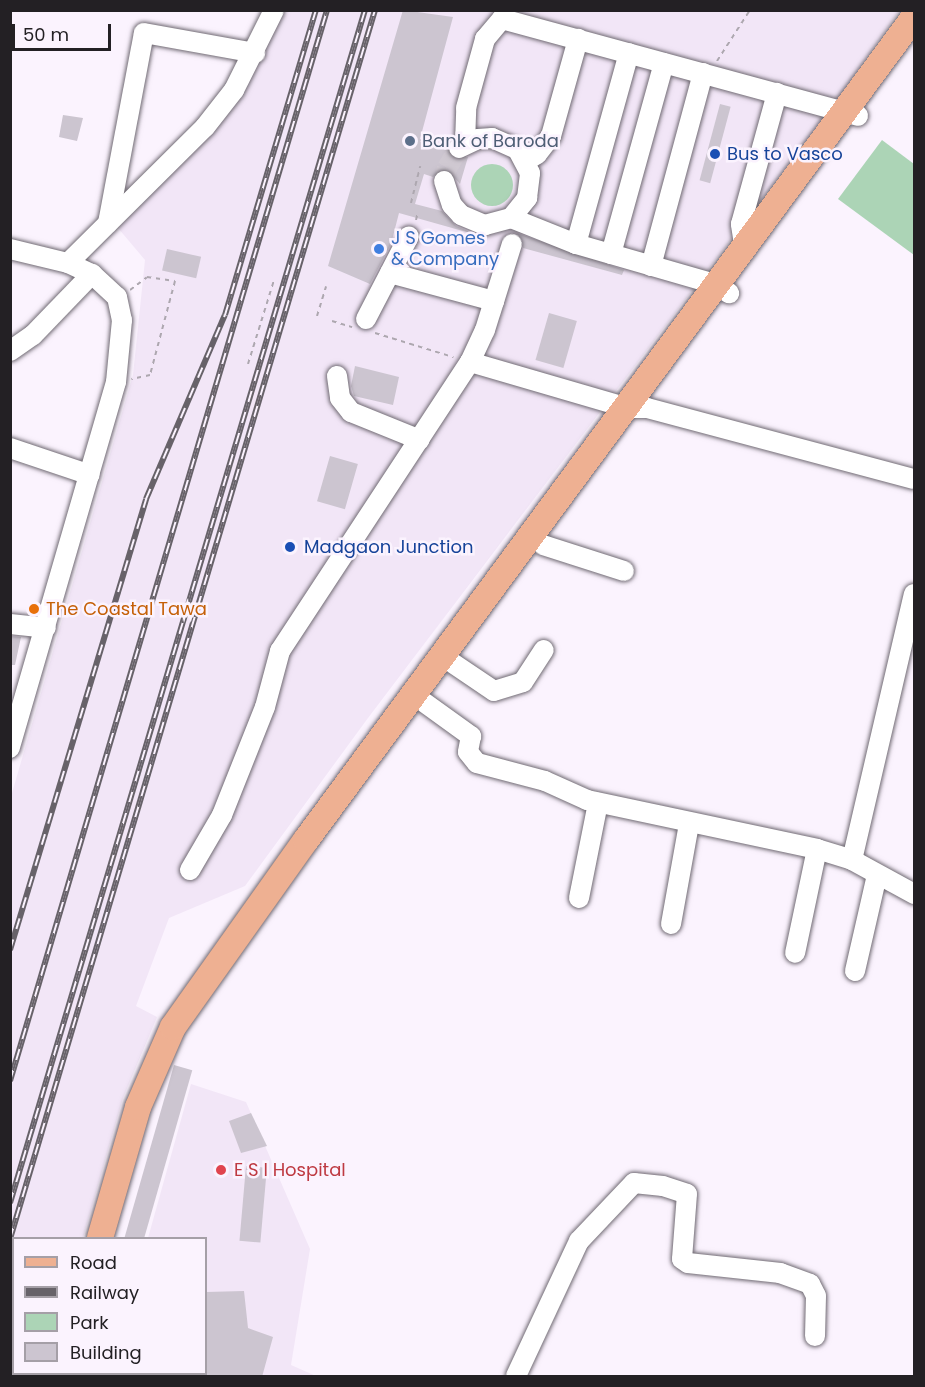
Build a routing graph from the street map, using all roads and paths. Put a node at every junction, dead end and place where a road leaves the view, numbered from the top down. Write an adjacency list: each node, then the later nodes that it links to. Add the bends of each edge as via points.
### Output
1 (274, 10): 6 (street)
2 (750, 10): 9 (path)
3 (915, 16): 5 (main road)
4 (578, 39): 7 (street); 12 (street, via 551,135 541,150); 12 (street, via 502,19 492,28 466,108 462,146 478,139 499,140 517,149)
5 (910, 42): 11 (main road)
6 (255, 53): 17 (street, via 205,127); 17 (street, via 144,33)
7 (629, 53): 8 (street); 20 (street)
8 (664, 63): 9 (street); 23 (street)
9 (706, 74): 10 (street); 25 (street)
10 (777, 93): 11 (street); 21 (street, via 741,224)
11 (850, 114): 21 (main road); 30 (main road)
12 (526, 160): 19 (street, via 531,186)
13 (420, 166): 15 (path)
14 (444, 182): 19 (street, via 452,206 472,222)
15 (411, 203)
16 (418, 211): 18 (path)
17 (108, 223): 24 (street)
18 (412, 228): 26 (street)
19 (513, 231): 20 (street); 32 (street)
20 (576, 244): 23 (street)
21 (744, 244): 30 (main road)
22 (10, 249): 24 (street)
23 (611, 254): 25 (street)
24 (68, 263): 27 (street)
25 (651, 266): 30 (street)
26 (390, 273): 32 (street); 34 (street)
27 (92, 274): 31 (street); 36 (street, via 33,335)
28 (274, 280): 38 (path)
29 (326, 286): 33 (path)
30 (722, 288): 41 (main road)
31 (117, 297): 40 (street, via 122,320); 40 (path, via 147,278 175,282 150,375)
32 (494, 301): 37 (street)
33 (318, 316)
34 (366, 319)
35 (379, 335): 37 (path)
36 (10, 351)
37 (470, 363): 41 (street); 42 (street)
38 (248, 364)
39 (337, 376): 42 (street, via 340,398 351,412)
40 (116, 382): 45 (street)
41 (637, 408): 44 (main road); 46 (street)
42 (420, 440): 60 (street, via 280,651 265,707 222,815)
43 (10, 448): 45 (street)
44 (597, 462): 47 (main road); 67 (main road, via 286,867 173,1027 138,1107)
45 (90, 475): 51 (street)
46 (915, 479)
47 (543, 545): 48 (street); 53 (main road)
48 (624, 571)
49 (915, 594): 59 (street)
50 (10, 624): 51 (street)
51 (46, 628): 55 (street)
52 (544, 650): 53 (street, via 523,682 497,690)
53 (454, 664): 54 (main road)
54 (425, 703): 56 (street, via 471,736 468,752 477,763 545,781); 68 (main road, via 314,848 186,1033 150,1112)
55 (10, 748)
56 (598, 803): 57 (street); 63 (street)
57 (689, 824): 58 (street); 64 (street)
58 (818, 849): 59 (street); 65 (street)
59 (852, 860): 61 (street)
60 (190, 870)
61 (877, 874): 62 (street); 66 (street)
62 (915, 894)
63 (579, 898)
64 (671, 924)
65 (795, 953)
66 (855, 971)
67 (101, 1237)
68 (113, 1237)
69 (815, 1336): 70 (street, via 816,1296 810,1284 780,1273 688,1263 682,1259 687,1194 634,1183 579,1241)
70 (516, 1377)

